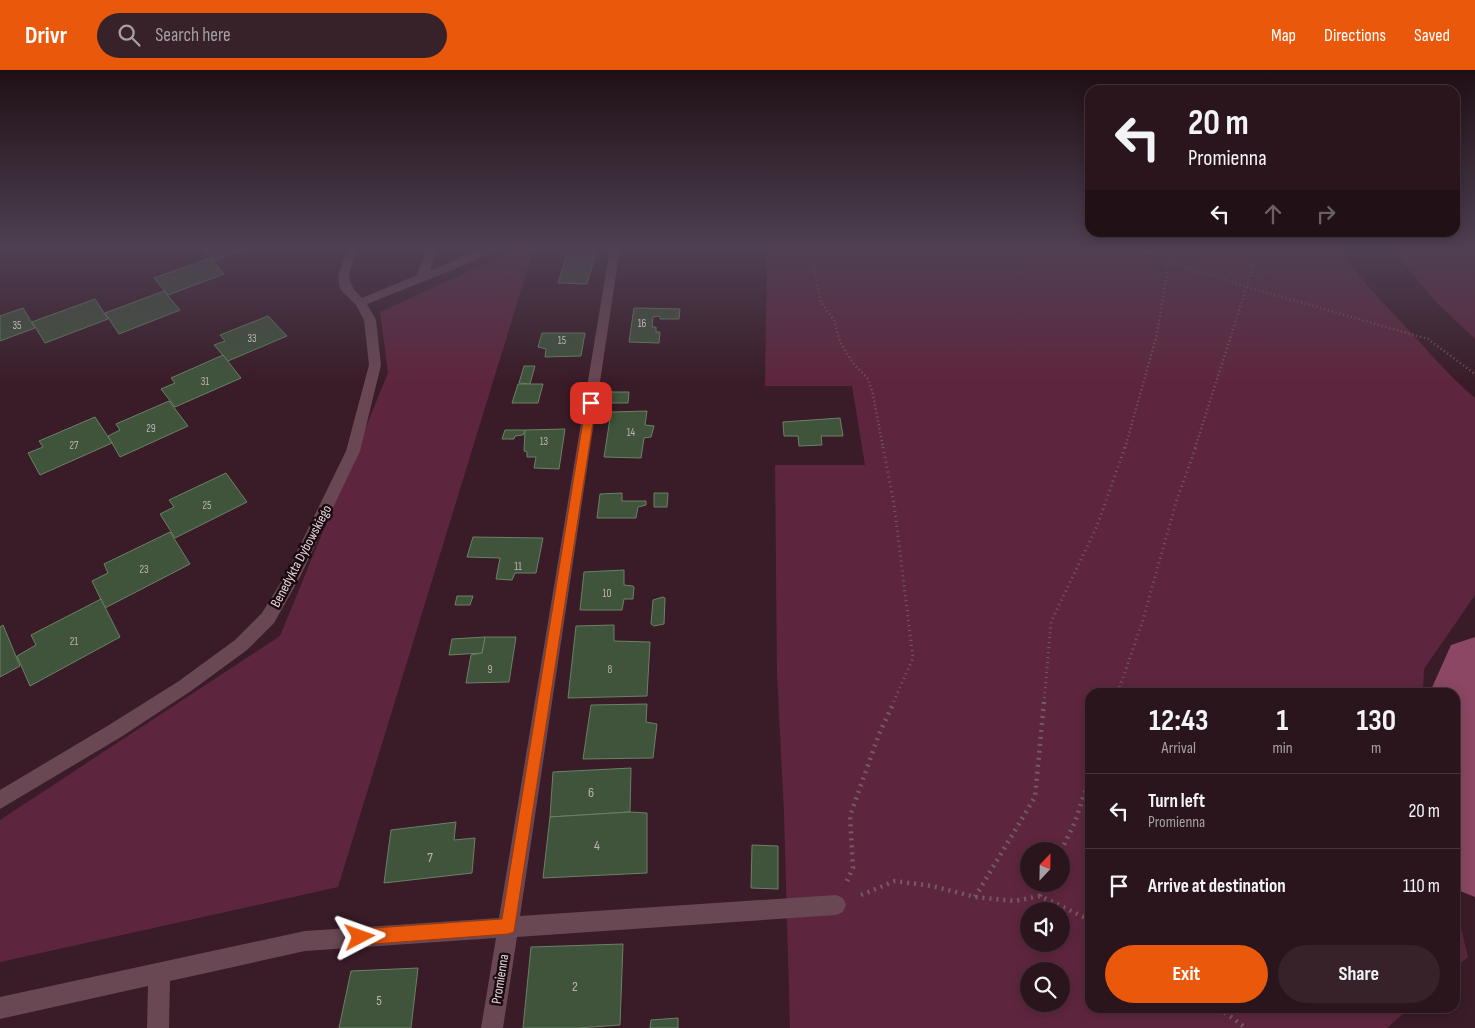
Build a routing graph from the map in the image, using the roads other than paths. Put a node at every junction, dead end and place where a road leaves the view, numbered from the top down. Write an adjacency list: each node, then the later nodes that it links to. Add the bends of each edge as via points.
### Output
1 (350, 293): 4 (street, Benedykta Dybowskiego)
2 (385, 293): 4 (street)
3 (608, 293): 7 (street, Promienna)
4 (360, 303): 5 (street, Benedykta Dybowskiego, via 370,320 375,365 352,451 292,577 268,618 241,645 185,686)
5 (0, 800)
6 (836, 905): 7 (street)
7 (508, 926): 8 (street, via 305,940); 11 (street, Promienna)
8 (159, 974): 9 (street); 10 (street)
9 (0, 1008)
10 (158, 1028)
11 (492, 1028)

